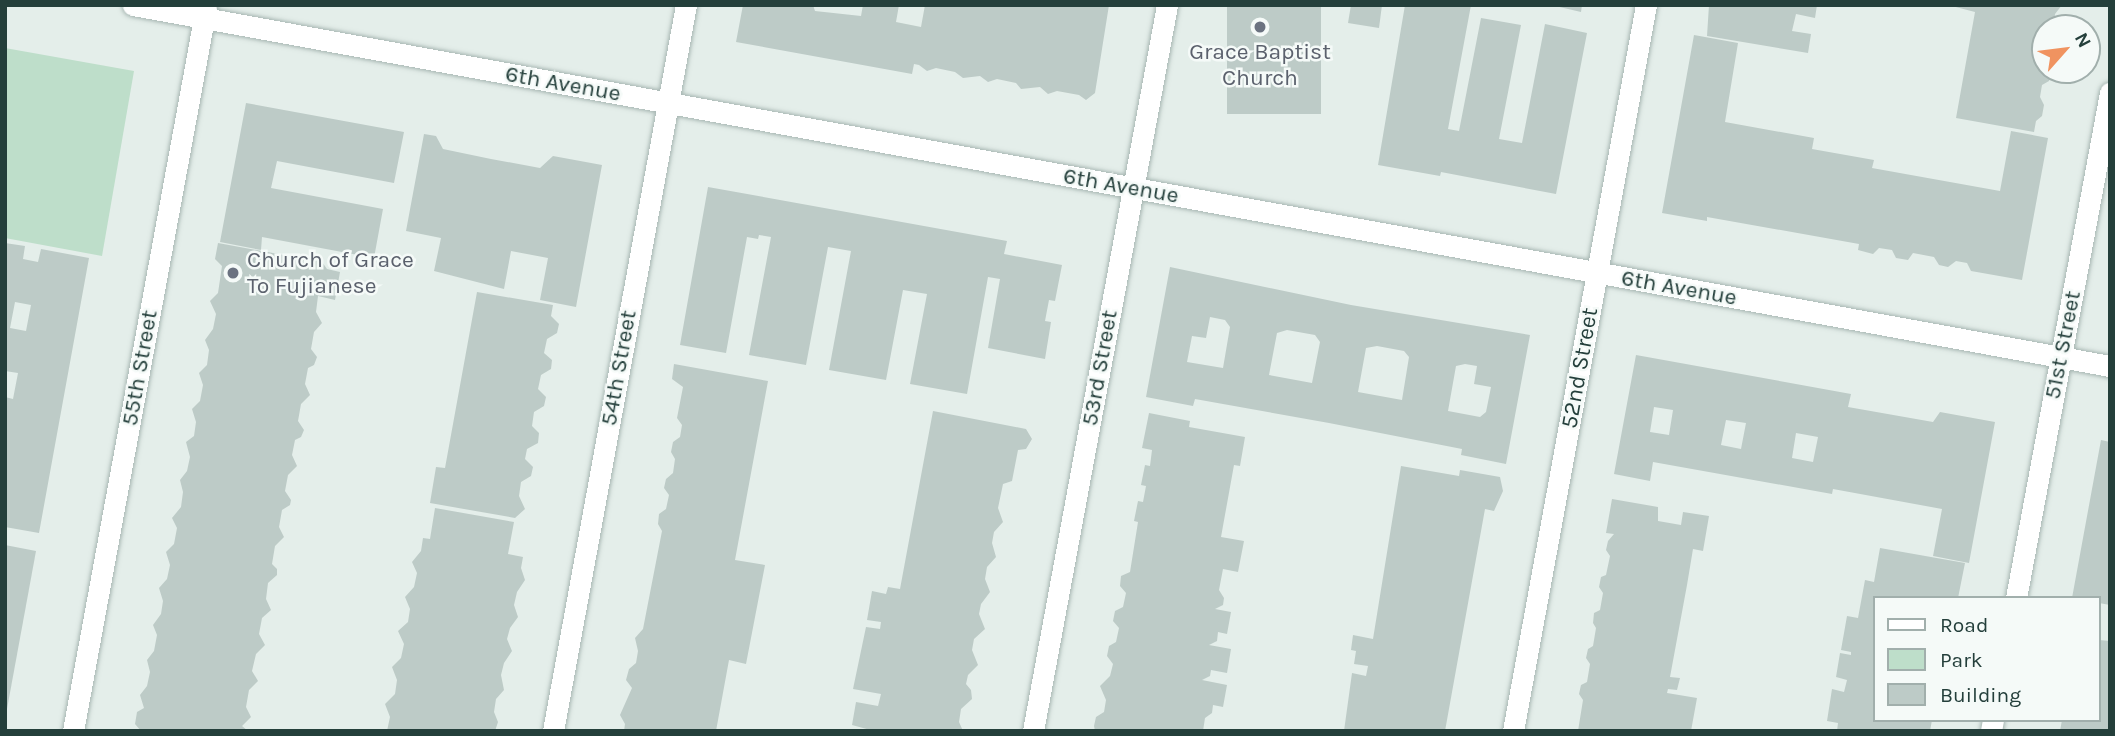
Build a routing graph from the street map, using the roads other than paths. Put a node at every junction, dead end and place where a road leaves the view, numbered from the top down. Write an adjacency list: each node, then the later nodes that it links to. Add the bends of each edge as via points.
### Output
1 (133, 5): 5 (street, 6th Avenue)
2 (686, 5): 7 (street, 54th Street)
3 (1167, 5): 8 (street, 53rd Street)
4 (1646, 5): 9 (street, 52nd Street)
5 (205, 12): 7 (street, 6th Avenue); 13 (street, 55th Street)
6 (2110, 93): 10 (street, 51st Street)
7 (668, 103): 8 (street, 6th Avenue); 14 (street, 54th Street)
8 (1133, 189): 9 (street, 6th Avenue); 15 (street, 53rd Street)
9 (1597, 274): 10 (street, 6th Avenue); 16 (street, 52nd Street)
10 (2062, 356): 11 (street, 6th Avenue); 12 (street, 51st Street)
11 (2110, 366)
12 (2016, 596)
13 (73, 731)
14 (553, 731)
15 (1033, 731)
16 (1513, 731)

